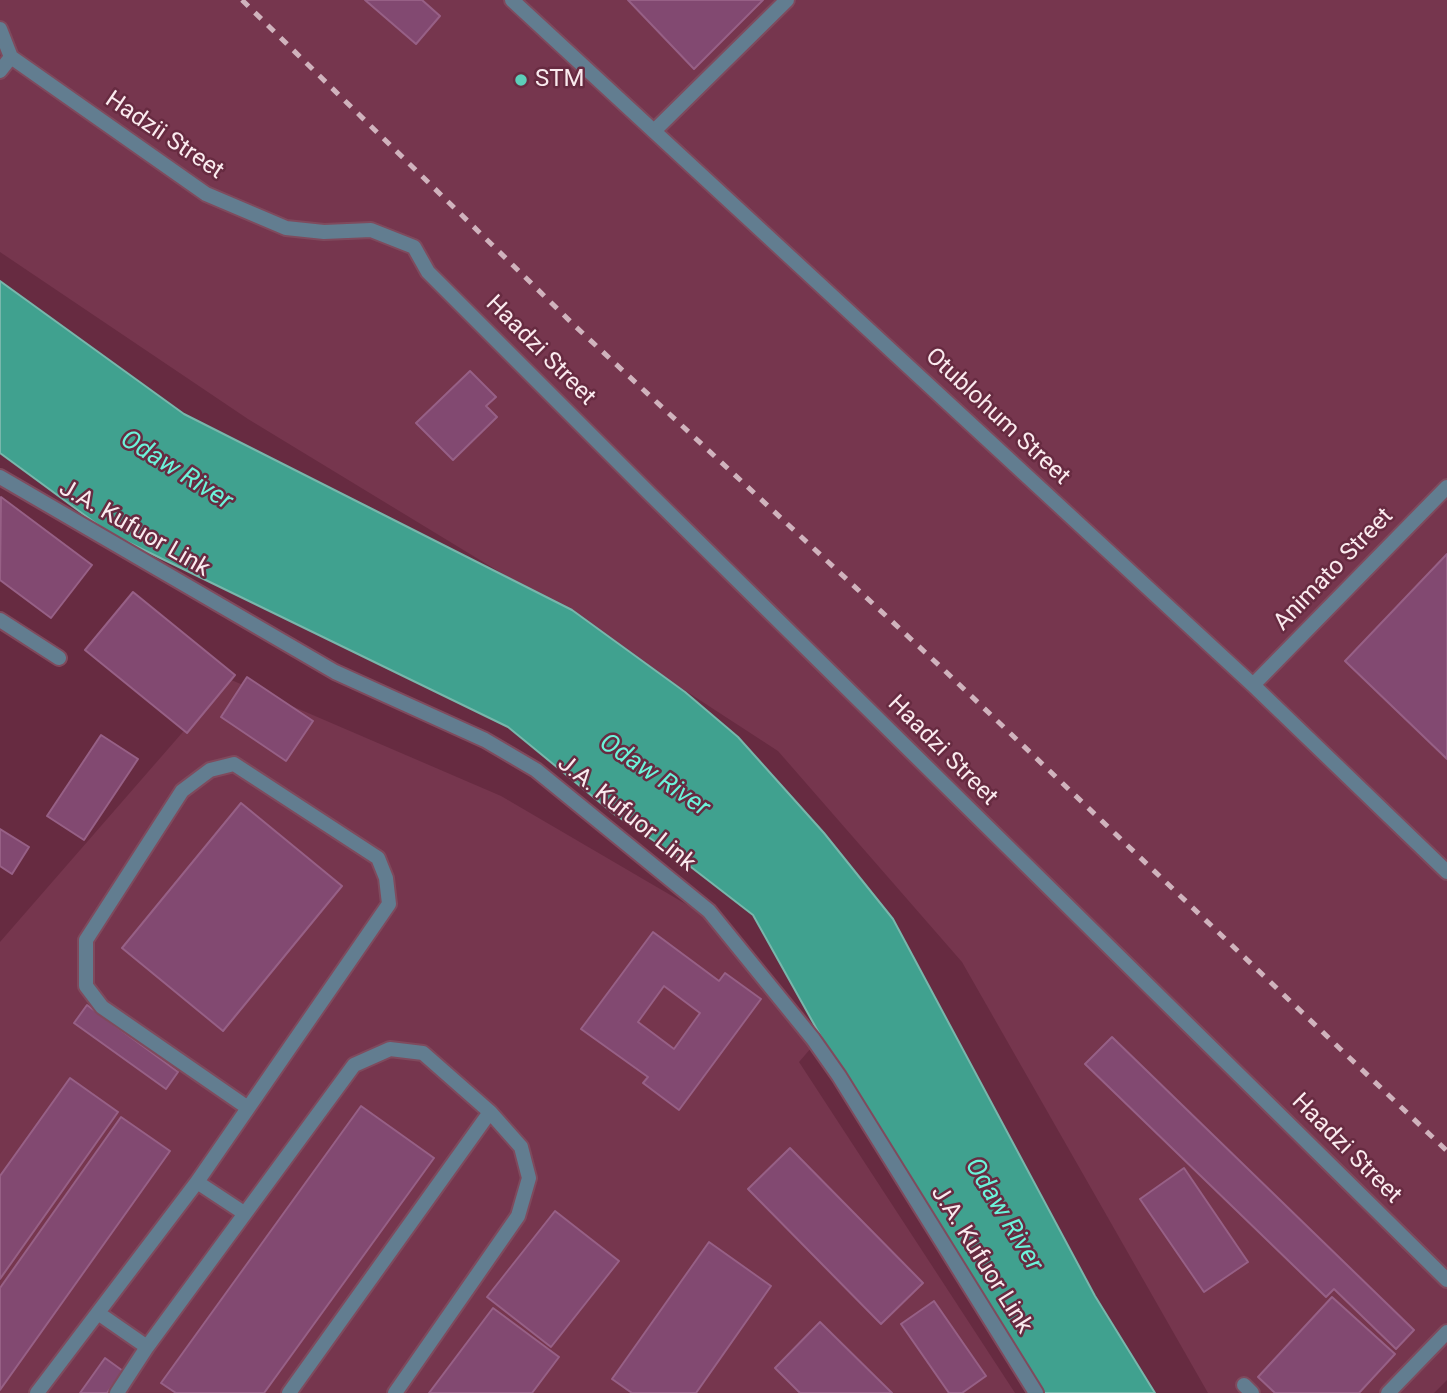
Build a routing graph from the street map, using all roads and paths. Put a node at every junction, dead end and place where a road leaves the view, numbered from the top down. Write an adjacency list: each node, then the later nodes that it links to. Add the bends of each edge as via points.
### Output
1 (512, 0): 6 (street, Otublohum Street)
2 (787, 0): 6 (street)
3 (0, 29): 4 (street)
4 (12, 57): 5 (street); 7 (street, Hadzii Street, via 206,194 286,228 371,230)
5 (0, 71)
6 (653, 131): 12 (street, Otublohum Street)
7 (414, 247): 18 (street, Haadzi Street, via 428,272)
8 (0, 477): 26 (street, J.A. Kufuor Link, via 335,672 507,751 709,911 839,1076)
9 (1447, 486): 12 (street, Animato Street)
10 (0, 620): 11 (street)
11 (59, 658)
12 (1253, 685): 13 (street, Otublohum Street)
13 (1446, 869)
14 (248, 1108): 14 (street, via 102,1006 86,986 86,940 182,792 210,771 234,764 378,858 389,904); 16 (street)
15 (490, 1112): 17 (street, via 423,1054 390,1049 354,1065); 24 (street); 25 (street, via 521,1147 529,1178 518,1216)
16 (197, 1182): 17 (street); 19 (street)
17 (244, 1213): 21 (street)
18 (1447, 1280)
19 (98, 1313): 21 (street); 23 (street)
20 (1447, 1332): 27 (street)
21 (147, 1347): 22 (street)
22 (120, 1392)
23 (37, 1393)
24 (289, 1393)
25 (395, 1393)
26 (1037, 1393)
27 (1388, 1393)

